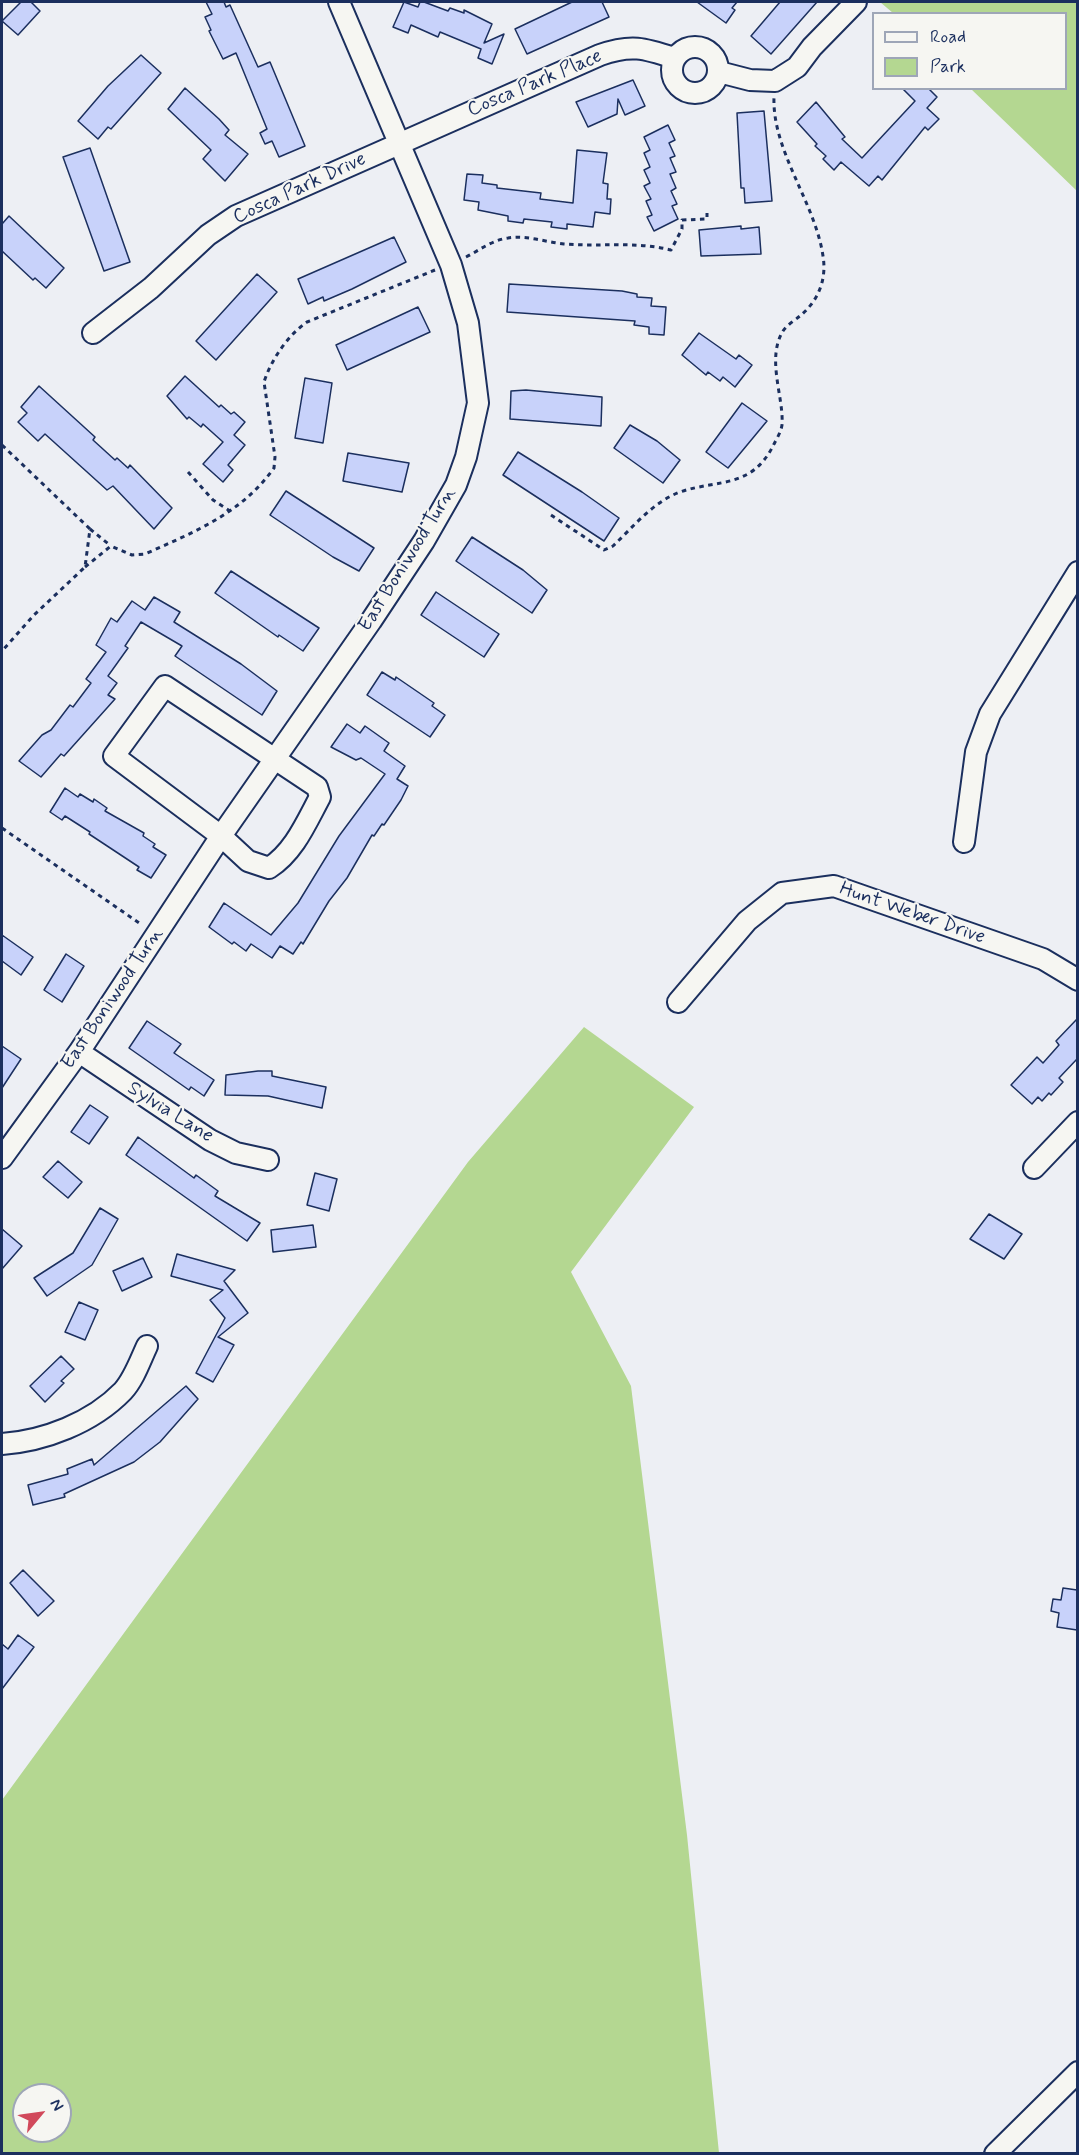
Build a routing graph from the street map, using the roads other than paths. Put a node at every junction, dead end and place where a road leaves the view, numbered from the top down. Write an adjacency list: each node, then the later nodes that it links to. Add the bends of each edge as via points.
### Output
1 (339, 2): 5 (street, East Boniwood Turn)
2 (856, 2): 4 (street, via 797,67 775,81)
3 (674, 58): 4 (street, via 686,49 702,48 715,58); 4 (street, via 672,75 676,84 690,93 702,93 713,87); 5 (street, Cosca Park Place, via 642,47 620,48)
4 (719, 72)
5 (400, 142): 6 (street, Cosca Park Drive, via 236,216 208,235 151,288); 8 (street, East Boniwood Turn, via 451,265 468,323 478,403 456,485 424,541)
6 (93, 333)
7 (1077, 572): 10 (street, via 990,714 976,752)
8 (275, 761): 9 (street, East Boniwood Turn); 9 (street, via 317,787 320,797 302,832 269,868 248,861); 9 (street, via 165,686 114,756)
9 (221, 836): 13 (street, East Boniwood Turn)
10 (964, 842)
11 (1077, 980): 12 (street, Hunt Weber Drive, via 1043,959 834,886 782,893 747,921)
12 (678, 1002)
13 (79, 1052): 15 (street, East Boniwood Turn); 16 (street, Sylvia Lane, via 210,1140 236,1153)
14 (1077, 1122): 17 (street)
15 (2, 1158)
16 (268, 1160)
17 (1034, 1168)
18 (147, 1346): 19 (street, via 124,1390 90,1416 40,1438)
19 (2, 1443)
20 (1077, 2072): 21 (street)
21 (995, 2154)

